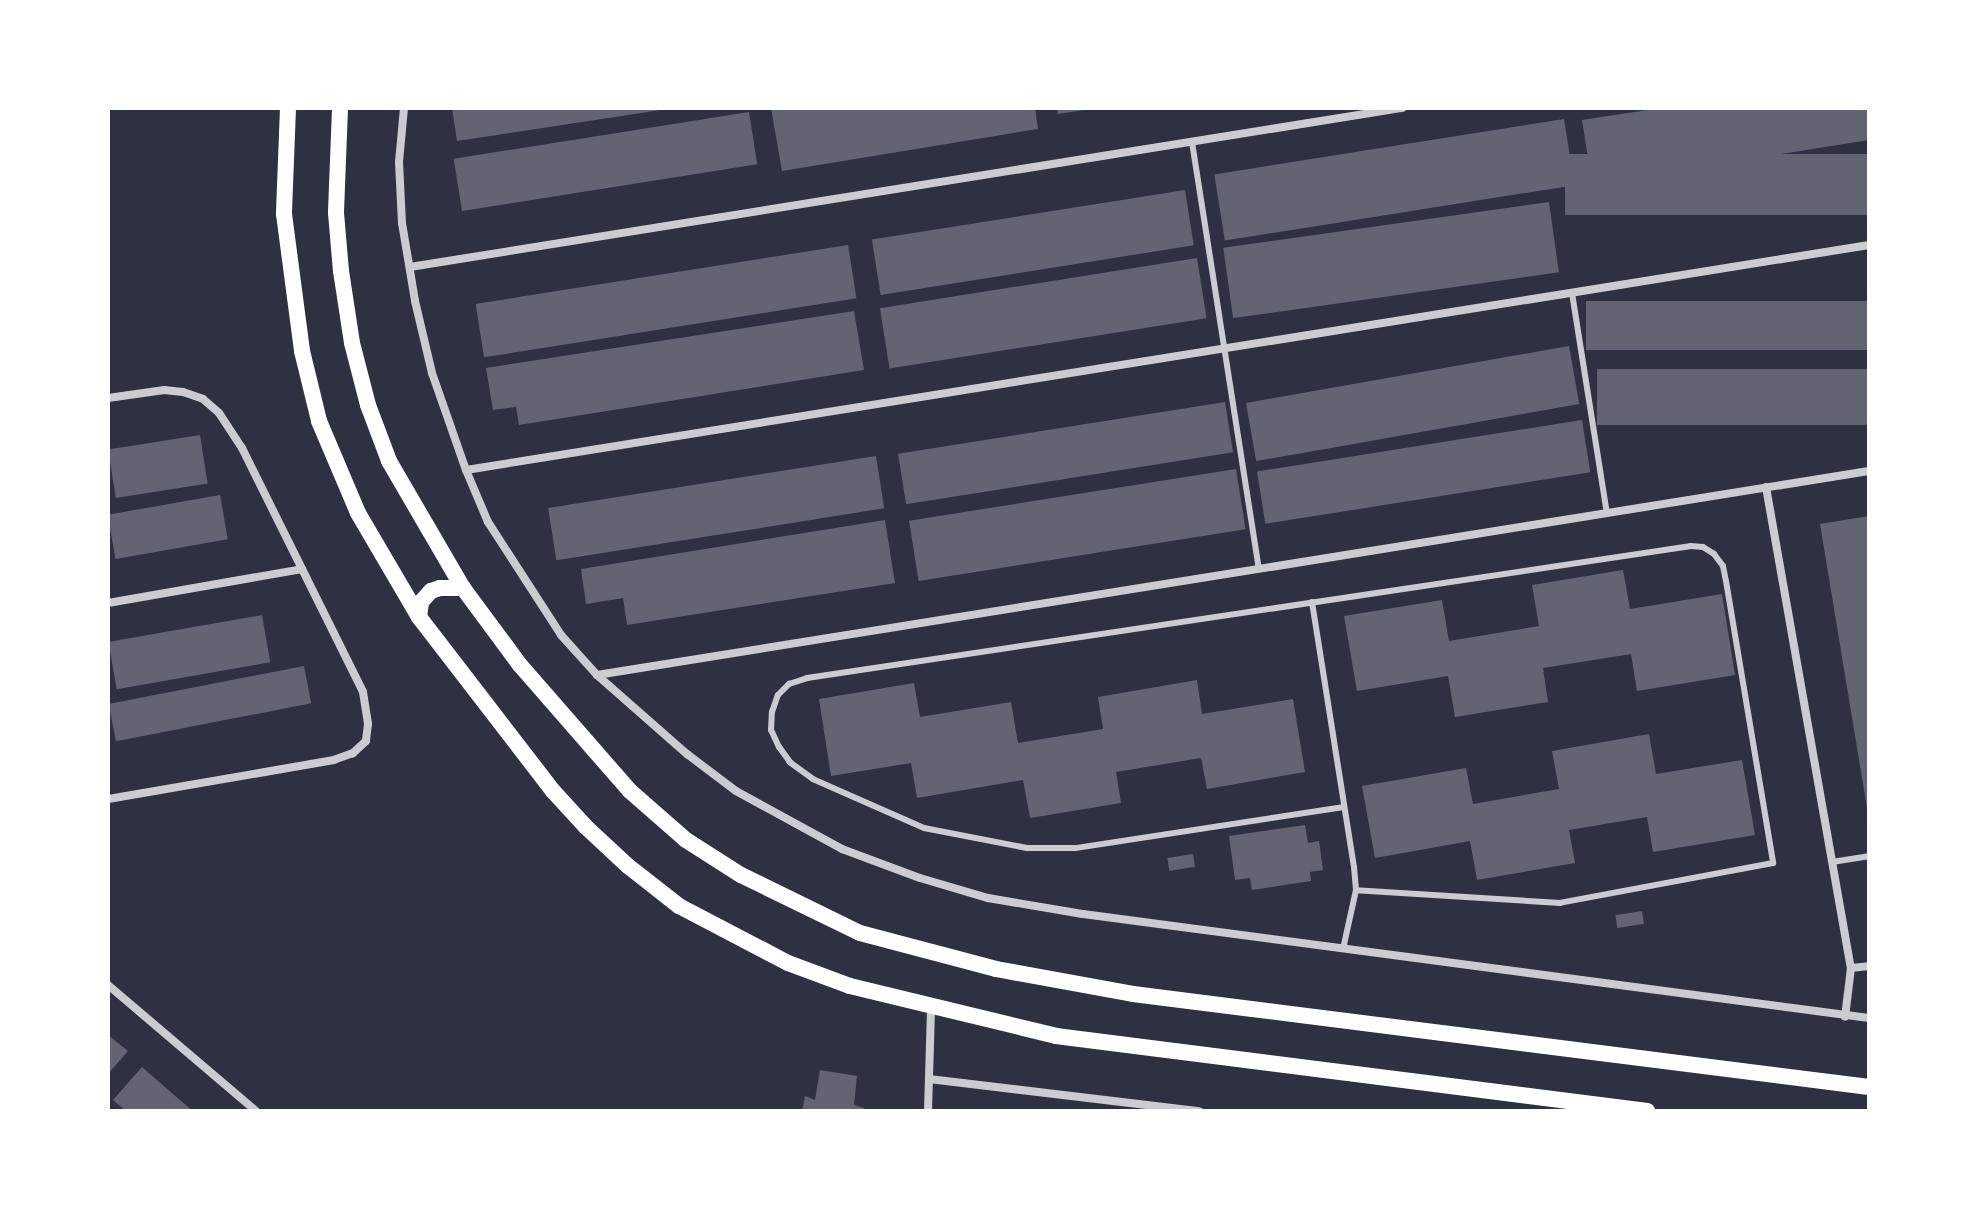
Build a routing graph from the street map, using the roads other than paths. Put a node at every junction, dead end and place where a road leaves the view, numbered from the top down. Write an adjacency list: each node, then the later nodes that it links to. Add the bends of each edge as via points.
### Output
1 (288, 108): 21 (main road, via 284,214 302,351 319,421 358,513)
2 (340, 108): 18 (main road, via 336,213 352,343 389,461)
3 (404, 108): 8 (street, via 399,162)
4 (1402, 108): 5 (street)
5 (1359, 111): 6 (street)
6 (1192, 142): 8 (street); 10 (lane)
7 (1869, 245): 9 (street)
8 (410, 267): 12 (street, via 432,373)
9 (1572, 293): 10 (street); 15 (lane)
10 (1225, 349): 12 (street); 16 (lane)
11 (108, 398): 17 (street, via 164,390 203,399 232,429)
12 (466, 470): 22 (street, via 518,573)
13 (1869, 471): 14 (street)
14 (1766, 487): 15 (street); 26 (street)
15 (1607, 513): 16 (street)
16 (1259, 568): 22 (street)
17 (302, 569): 20 (street); 23 (street, via 363,692 366,741 334,760)
18 (463, 588): 21 (main road, via 431,591 421,602); 36 (main road, via 564,719 641,801 686,840 741,875 860,933 996,969 1133,994)
19 (1312, 602): 24 (lane); 24 (lane, via 807,678 778,695 771,730 790,762 813,779 896,818 1027,848 1075,848); 27 (lane, via 1703,547 1723,566 1773,863 1560,903)
20 (108, 603)
21 (419, 617): 32 (main road, via 586,827 679,906 788,963)
22 (597, 675): 28 (street, via 736,791 842,849 920,878 988,898 1083,914)
23 (108, 799)
24 (1344, 807): 27 (lane)
25 (1869, 856): 26 (lane)
26 (1832, 862): 30 (street)
27 (1356, 890): 28 (lane)
28 (1343, 949): 33 (street)
29 (1869, 966): 30 (street)
30 (1851, 968): 33 (street)
31 (108, 985): 38 (street)
32 (931, 1008): 35 (street); 41 (main road, via 1056,1036)
33 (1845, 1017): 34 (street)
34 (1869, 1018)
35 (929, 1079): 37 (street); 39 (street)
36 (1869, 1087)
37 (1113, 1106): 40 (street)
38 (256, 1111)
39 (928, 1111)
40 (1199, 1111)
41 (1647, 1111)

